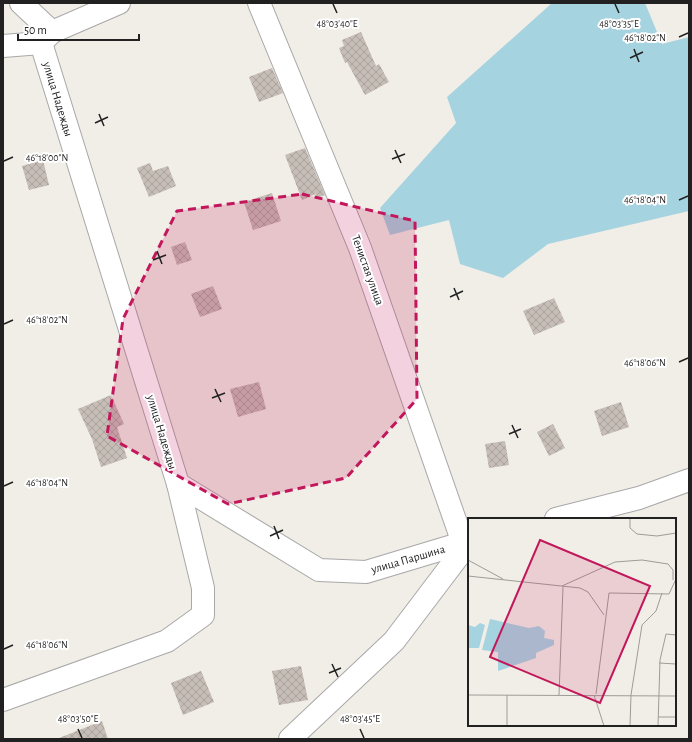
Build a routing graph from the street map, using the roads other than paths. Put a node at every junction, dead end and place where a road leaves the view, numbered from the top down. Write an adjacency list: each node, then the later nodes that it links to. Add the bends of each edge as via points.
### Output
1 (22, 3): 4 (street)
2 (119, 3): 4 (street)
3 (259, 3): 9 (street, Тенистая улица, via 360,248)
4 (46, 37): 5 (street); 7 (street, улица Надежды)
5 (3, 46)
6 (689, 480): 8 (street, via 639,498)
7 (178, 484): 9 (street, улица Паршина, via 319,570 366,572); 10 (street, улица Надежды, via 203,588 203,615 167,641)
8 (560, 518)
9 (467, 542): 11 (street, via 394,641)
10 (3, 700)
11 (290, 739)

